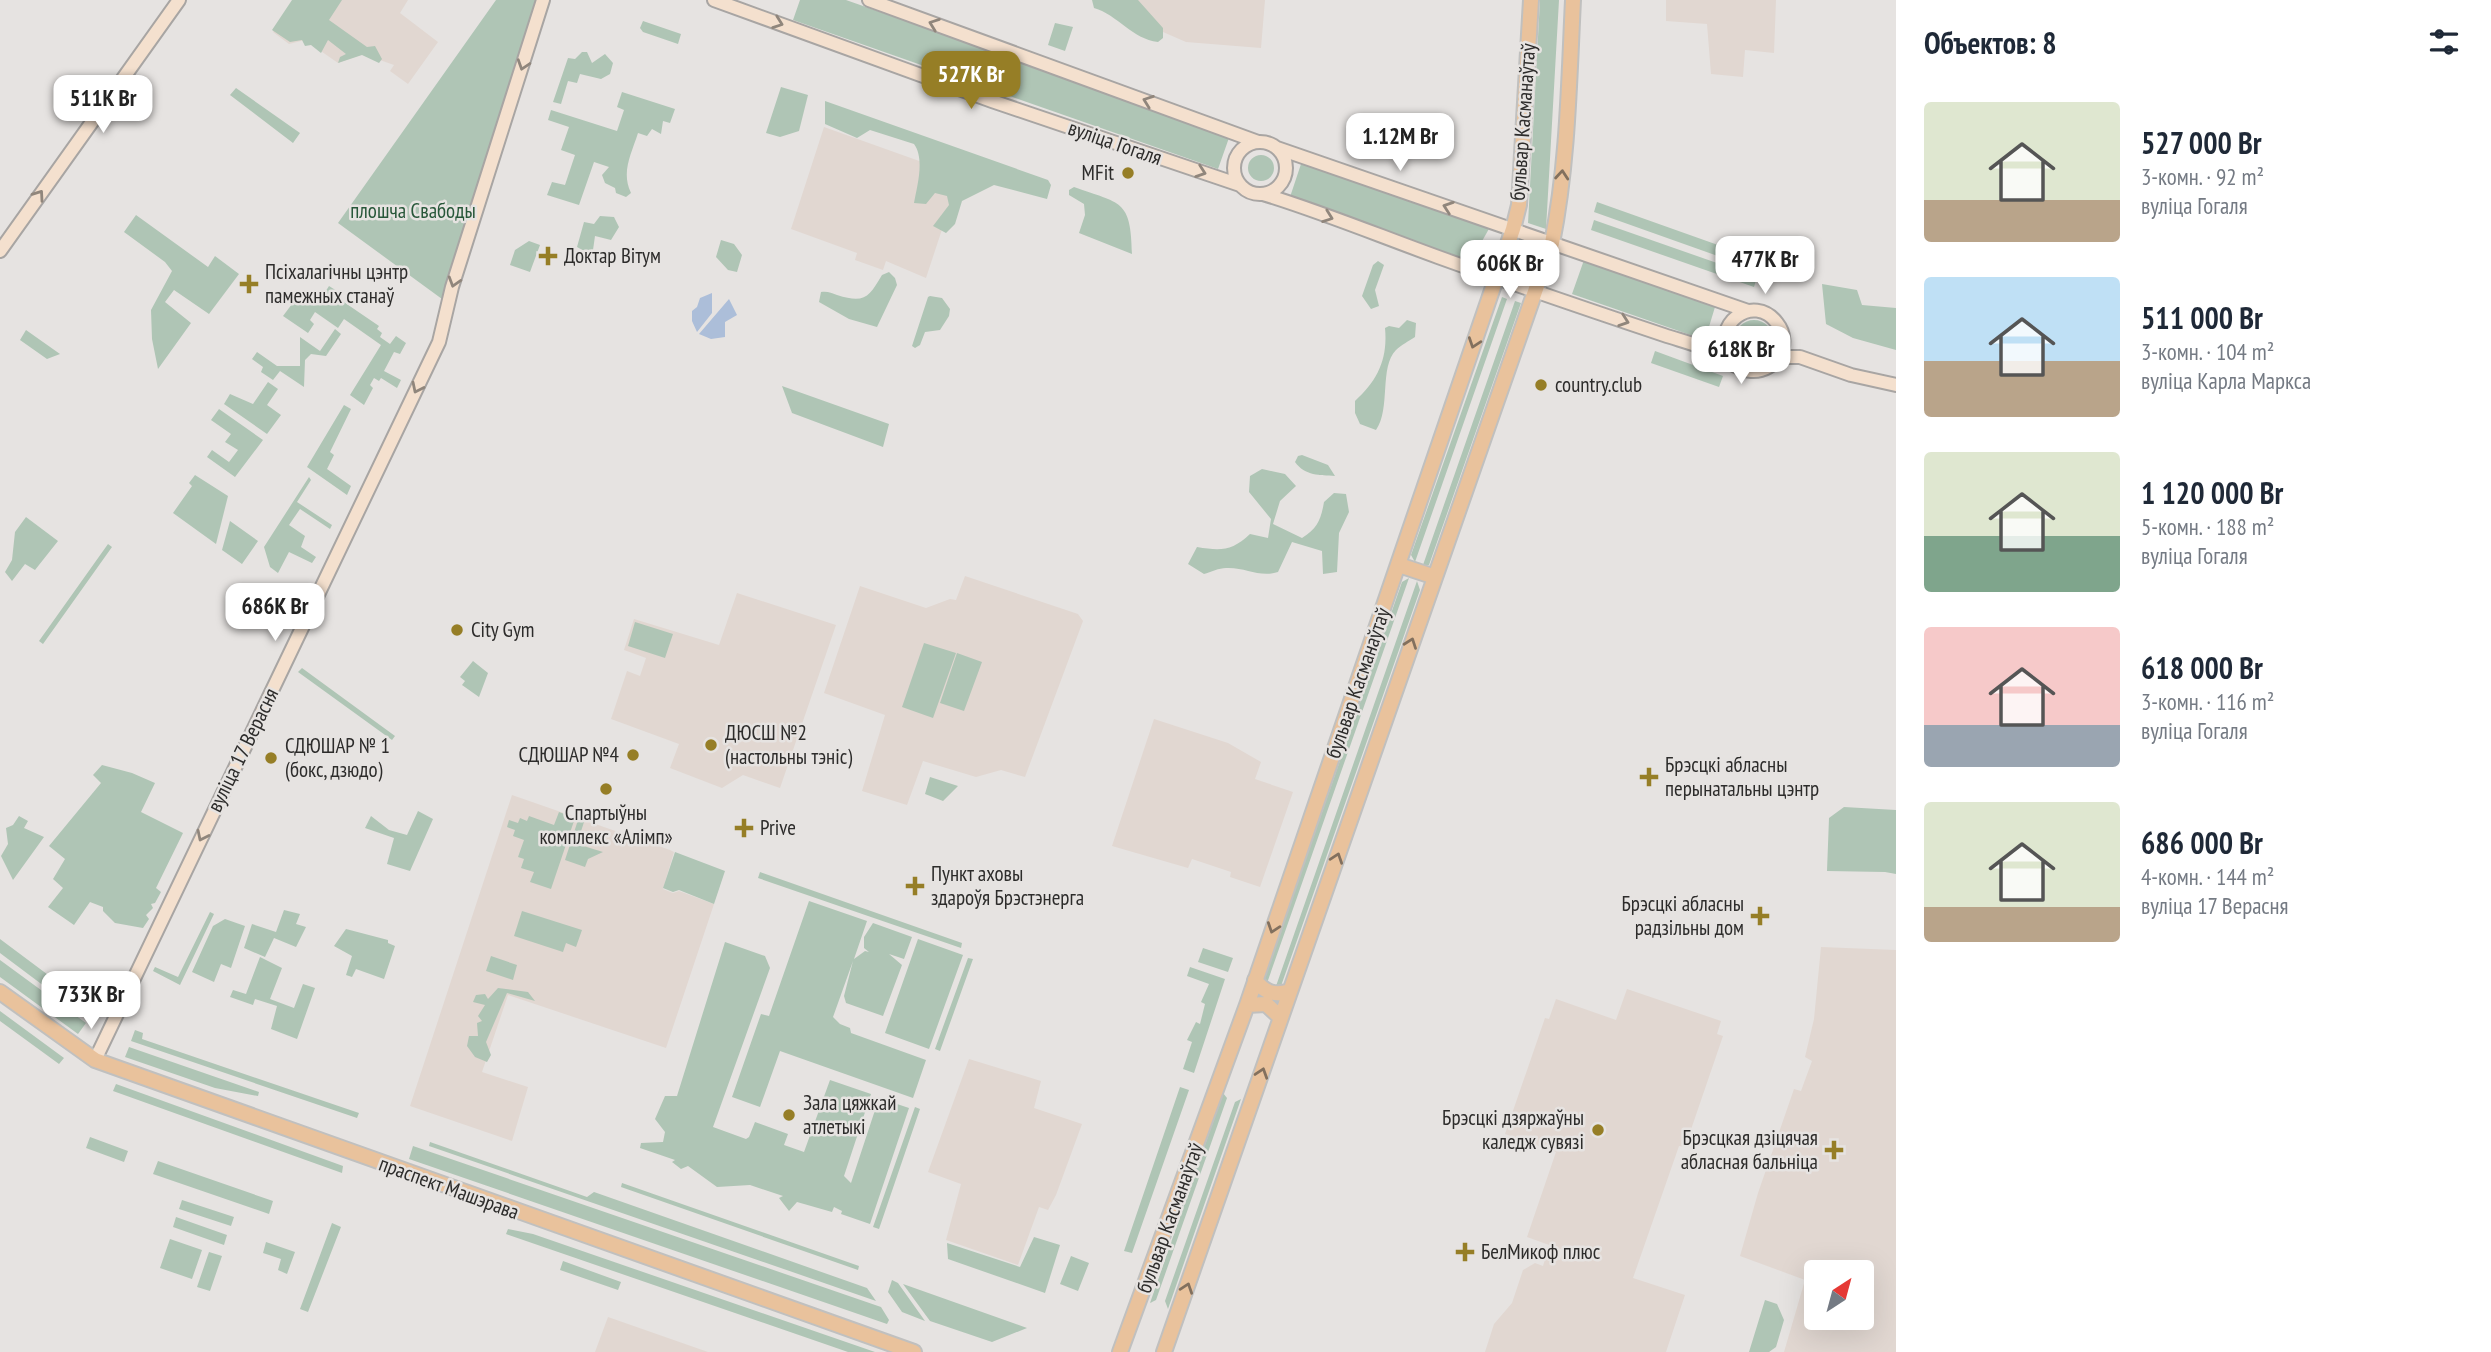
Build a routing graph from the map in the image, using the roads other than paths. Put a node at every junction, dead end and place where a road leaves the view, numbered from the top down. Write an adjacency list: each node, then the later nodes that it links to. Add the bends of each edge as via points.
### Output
1 (179, 0): 13 (street, one-way to 1)
2 (543, 0): 29 (street, вуліца 17 Верасня, one-way to 29, via 439,342)
3 (714, 0): 9 (street, вуліца Гогаля, one-way to 9)
4 (869, 0): 7 (street, one-way to 4)
5 (1531, 0): 11 (main road, бульвар Касманаўтаў, via 1519,205)
6 (1573, 0): 12 (main road, бульвар Касманаўтаў, one-way to 6, via 1566,139)
7 (1258, 142): 8 (street); 9 (street, via 1243,148 1234,162)
8 (1277, 148): 10 (street, via 1286,162 1284,180); 11 (street, one-way to 8)
9 (1240, 185): 10 (street)
10 (1263, 194): 14 (street, one-way to 14)
11 (1513, 229): 12 (street); 14 (main road, бульвар Касманаўтаў)
12 (1552, 243): 15 (main road, бульвар Касманаўтаў); 16 (street)
13 (0, 251)
14 (1496, 278): 15 (street); 22 (main road, бульвар Касманаўтаў, one-way to 22)
15 (1536, 292): 20 (street, one-way to 20); 23 (main road, бульвар Касманаўтаў)
16 (1748, 311): 17 (street, via 1771,317); 20 (street, via 1733,318 1724,334)
17 (1783, 340): 18 (street); 19 (street)
18 (1800, 357): 19 (street); 21 (street)
19 (1779, 358): 20 (street, via 1753,372)
20 (1730, 360)
21 (1896, 385)
22 (1399, 565): 23 (main road); 24 (main road, бульвар Касманаўтаў, one-way to 24)
23 (1435, 577): 25 (main road, бульвар Касманаўтаў, one-way to 23)
24 (1255, 981): 25 (main road, via 1270,993); 27 (main road, бульвар Касманаўтаў)
25 (1290, 991): 28 (main road, бульвар Касманаўтаў)
26 (0, 992): 29 (main road, праспект Машэрава)
27 (1247, 1005): 28 (main road, via 1266,1004); 31 (main road, бульвар Касманаўтаў)
28 (1280, 1017): 32 (main road, бульвар Касманаўтаў, one-way to 28)
29 (95, 1060): 30 (main road, праспект Машэрава)
30 (914, 1352)
31 (1120, 1352)
32 (1164, 1352)

